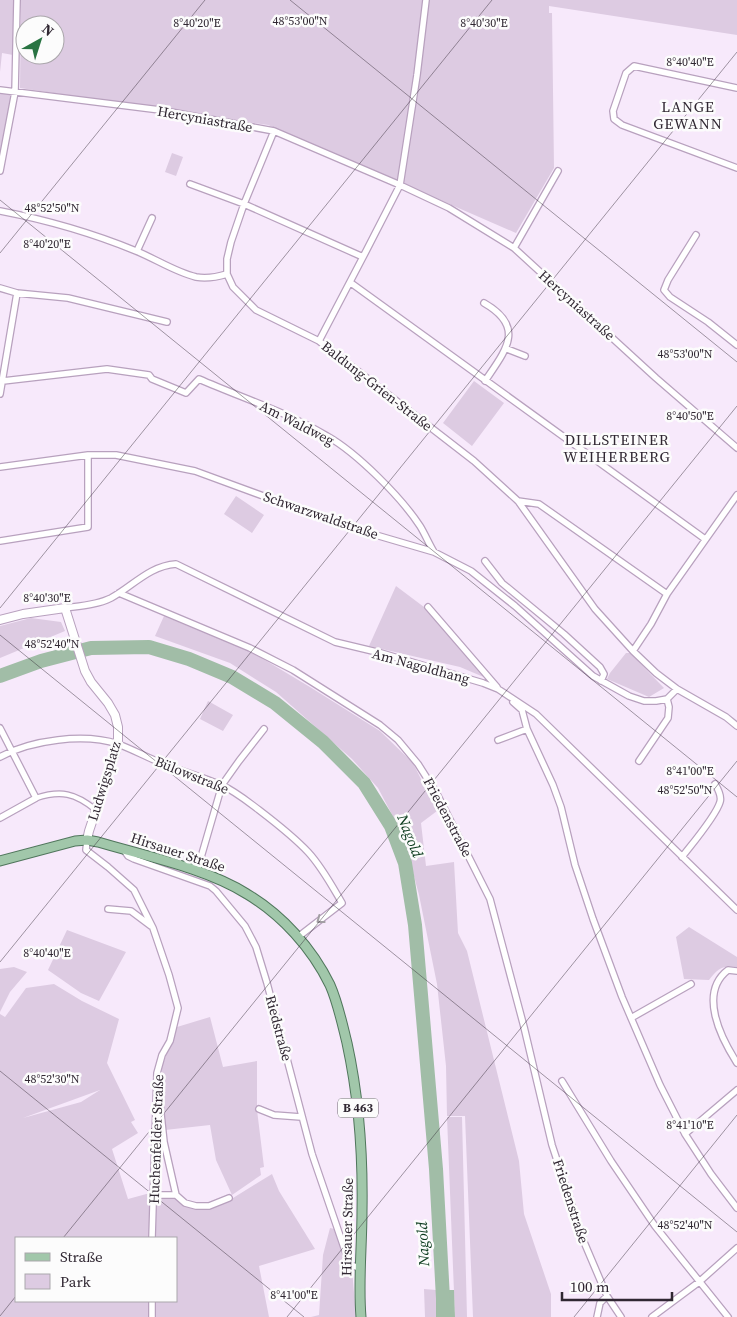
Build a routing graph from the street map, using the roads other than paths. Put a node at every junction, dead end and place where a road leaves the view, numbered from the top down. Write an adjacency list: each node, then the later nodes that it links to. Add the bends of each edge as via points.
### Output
1 (17, 0): 5 (street)
2 (426, 0): 11 (street)
3 (737, 88): 7 (street, via 634,66 626,73 613,111 614,119 622,125)
4 (0, 90): 5 (street, Hercyniastraße)
5 (15, 92): 6 (street, Hercyniastraße, via 160,110); 8 (street)
6 (274, 131): 11 (street, Hercyniastraße); 12 (street)
7 (737, 168)
8 (0, 171)
9 (558, 171): 16 (street)
10 (190, 184): 12 (street)
11 (400, 185): 16 (street, Hercyniastraße, via 449,208); 18 (street)
12 (244, 204): 18 (street); 19 (street, via 231,242)
13 (0, 211): 17 (street, via 72,227)
14 (152, 218): 17 (street)
15 (696, 236): 26 (street, via 664,290)
16 (514, 248): 32 (street, Hercyniastraße)
17 (137, 251): 19 (street, via 196,277)
18 (364, 257): 20 (street)
19 (227, 274): 25 (street, Baldung-Grien-Straße, via 240,295 256,310)
20 (351, 283): 25 (street); 30 (street)
21 (0, 288): 22 (street)
22 (17, 293): 24 (street, via 68,298); 29 (street)
23 (484, 303): 27 (street, via 503,317 509,333)
24 (167, 322)
25 (320, 341): 36 (street, Baldung-Grien-Straße, via 474,461)
26 (737, 345)
27 (507, 349): 28 (street); 30 (street)
28 (525, 356)
29 (3, 381): 31 (street); 39 (street, Am Waldweg, via 107,369 149,375 186,392 199,379 328,436 384,483 419,525)
30 (485, 381): 37 (street)
31 (0, 394)
32 (737, 448)
33 (88, 455): 34 (street, Schwarzwaldstraße); 38 (street, via 88,527); 39 (street, Schwarzwaldstraße, via 116,455 195,471 345,526)
34 (0, 467)
35 (737, 495): 37 (street)
36 (518, 501): 42 (street, via 539,504); 46 (street, Baldung-Grien-Straße, via 595,609)
37 (705, 539): 42 (street)
38 (0, 541)
39 (434, 552): 47 (street, Schwarzwaldstraße, via 484,580)
40 (485, 561): 47 (street, via 502,583 600,667 604,674)
41 (119, 593): 44 (street, via 90,604); 48 (street, Am Nagoldhang, via 155,569 176,564 335,642 483,682); 92 (street, Friedenstraße, via 250,648 293,670 380,725 418,764 437,794 490,899 552,1145 584,1242)
42 (667, 594): 46 (street)
43 (428, 607): 48 (street)
44 (65, 608): 45 (street); 56 (street, Ludwigsplatz, via 85,671 115,715)
45 (0, 620)
46 (633, 651): 49 (street, Baldung-Grien-Straße)
47 (601, 681): 50 (street, Schwarzwaldstraße, via 644,701)
48 (498, 689): 54 (street, via 522,710); 67 (street, Am Nagoldhang, via 536,714)
49 (677, 689): 50 (street); 51 (street)
50 (667, 699): 59 (street, via 668,718)
51 (737, 726)
52 (0, 728): 57 (street)
53 (264, 729): 61 (street)
54 (527, 729): 55 (street); 76 (street, via 553,785 574,865)
55 (498, 740)
56 (118, 744): 57 (street, Bülowstraße, via 92,738 30,745); 61 (street, Bülowstraße); 63 (street, Ludwigsplatz)
57 (11, 751): 58 (street, Bülowstraße); 62 (street)
58 (0, 757)
59 (639, 761)
60 (715, 784): 67 (street, via 721,802)
61 (222, 785): 69 (street); 73 (street, Bülowstraße, one-way to 73, via 282,828 309,853 342,903)
62 (36, 798): 63 (street, via 62,792); 64 (street)
63 (96, 810): 65 (street, Ludwigsplatz)
64 (0, 818)
65 (87, 840): 66 (main road, Hirsauer Straße / B 463); 68 (main road, Hirsauer Straße / B 463); 72 (street, Huchenfelder Straße, via 86,850 134,890)
66 (123, 849): 69 (main road, Hirsauer Straße / B 463); 82 (street, Riedstraße, via 128,856 210,886 245,926 256,947 267,983)
67 (682, 857): 71 (street, Am Nagoldhang)
68 (0, 861)
69 (197, 871): 73 (main road, Hirsauer Straße / B 463, via 247,893)
70 (108, 909): 72 (street, via 130,911)
71 (737, 910)
72 (153, 928): 80 (street, Huchenfelder Straße, via 178,1008 170,1041 162,1054 157,1073)
73 (298, 936): 90 (main road, Hirsauer Straße / B 463, via 323,972 336,1001 355,1087 360,1138)
74 (737, 971): 77 (street, via 728,970 720,976 713,998 717,1022)
75 (691, 984): 76 (street)
76 (631, 1018): 83 (street)
77 (737, 1063)
78 (562, 1080): 91 (street, via 655,1226)
79 (737, 1090): 83 (street)
80 (157, 1099): 84 (street, Huchenfelder Straße); 85 (street)
81 (259, 1109): 82 (street, via 274,1115)
82 (301, 1117): 90 (street, Riedstraße, via 350,1264)
83 (685, 1134): 87 (street)
84 (153, 1195): 85 (street); 88 (street, Huchenfelder Straße)
85 (176, 1195): 86 (street, via 185,1203 196,1206 209,1206)
86 (229, 1198)
87 (737, 1208)
88 (152, 1237)
89 (737, 1248): 91 (street)
90 (360, 1268): 95 (main road, Hirsauer Straße / B 463)
91 (699, 1282): 98 (street); 99 (street)
92 (608, 1296): 96 (street, via 600,1303); 97 (street, Friedenstraße)
93 (152, 1302): 94 (street)
94 (152, 1317)
95 (361, 1317)
96 (597, 1317)
97 (621, 1317)
98 (652, 1317)
99 (728, 1317)

